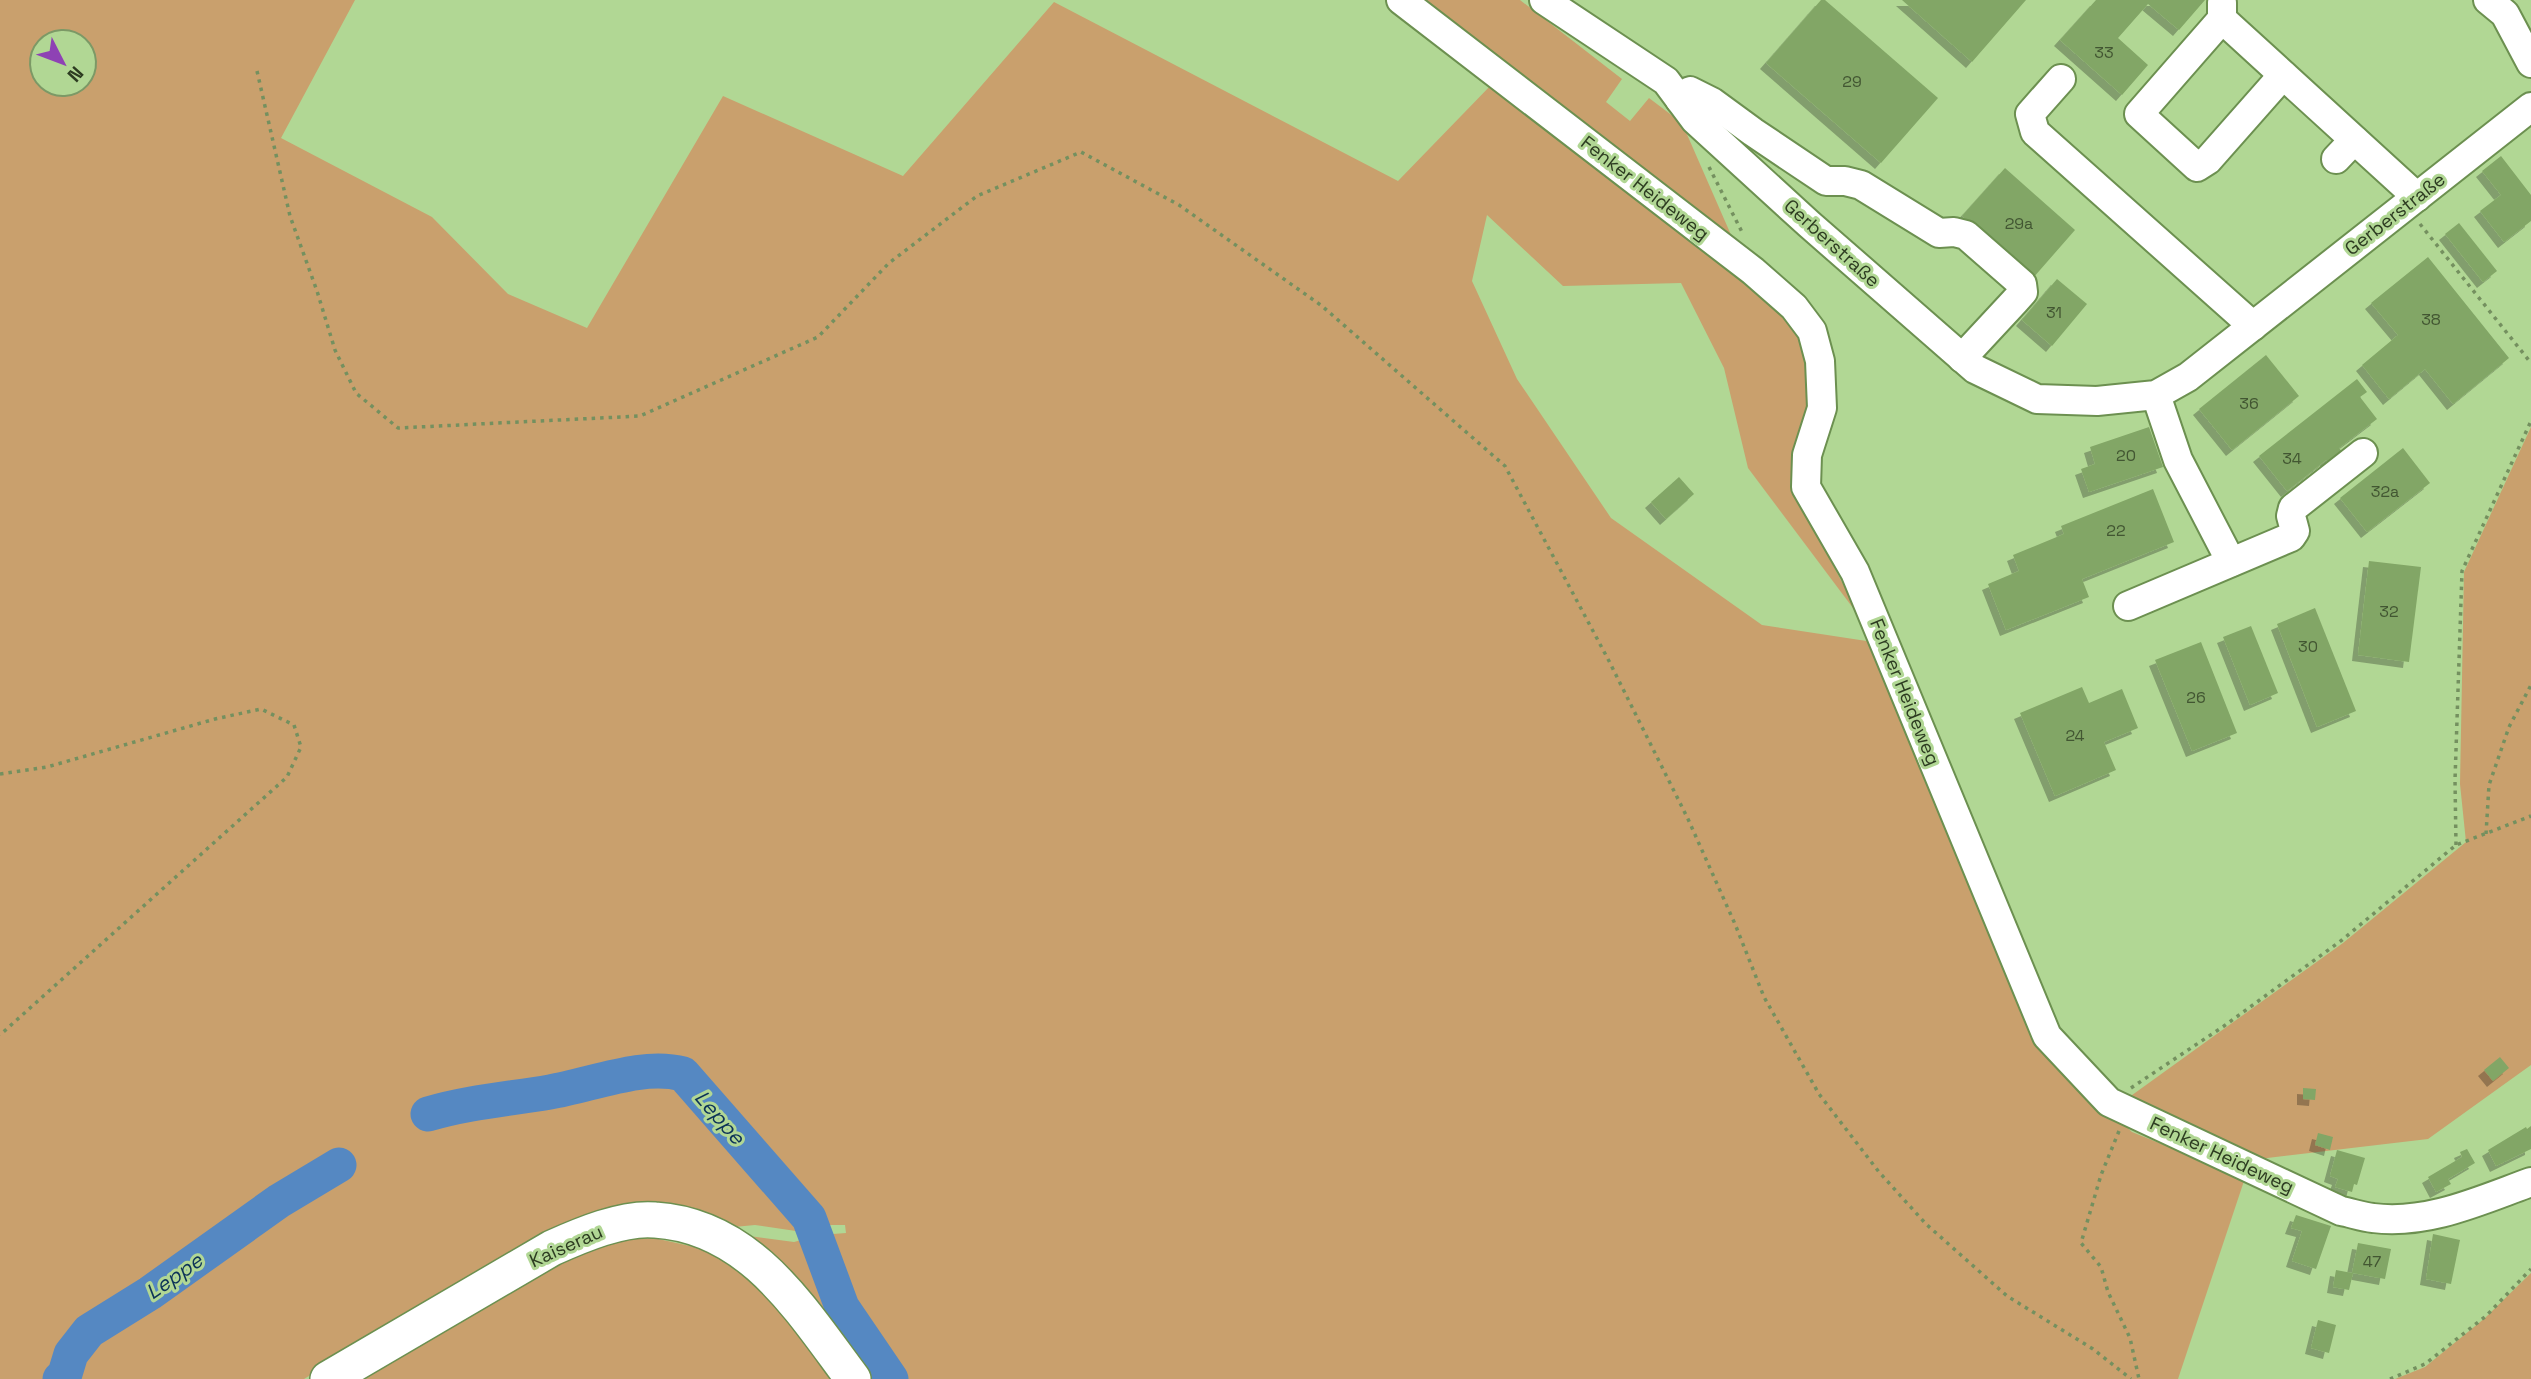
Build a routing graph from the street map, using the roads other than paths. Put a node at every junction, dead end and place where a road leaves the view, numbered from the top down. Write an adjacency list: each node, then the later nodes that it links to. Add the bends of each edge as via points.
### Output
1 (1401, 0): 17 (street, Fenker Heideweg, via 1753,271 1794,307 1812,331 1820,361 1822,408 1807,455 1806,487 1855,572 2047,1036 2115,1105 2341,1211 2373,1219 2411,1219 2452,1211)
2 (2488, 0): 5 (street, via 2505,15)
3 (1561, 5): 8 (street, Gerberstraße, via 1666,81)
4 (2222, 9): 6 (street); 6 (street, via 2139,114 2148,124 2197,167)
5 (2531, 63)
6 (2284, 75): 10 (street, via 2345,150)
7 (2061, 79): 11 (street, via 2029,114 2035,132)
8 (1680, 100): 12 (street, Gerberstraße, via 1695,120); 12 (street, via 1690,91 1826,181 1861,185 1939,233 1966,235 2022,285 2023,292)
9 (2531, 107): 10 (street, Gerberstraße)
10 (2411, 202): 11 (street, Gerberstraße)
11 (2253, 326): 13 (street, Gerberstraße, via 2188,377)
12 (1962, 358): 13 (street, Gerberstraße, via 2037,399 2097,401)
13 (2156, 395): 15 (street, via 2178,460)
14 (2363, 453): 15 (street, via 2293,508 2295,531 2291,537)
15 (2231, 562): 16 (street)
16 (2128, 606)
17 (2531, 1182)
18 (328, 1379): 19 (main road, Kaiserau, via 552,1248 584,1233 654,1219 701,1230 743,1250 773,1277)
19 (853, 1379)

